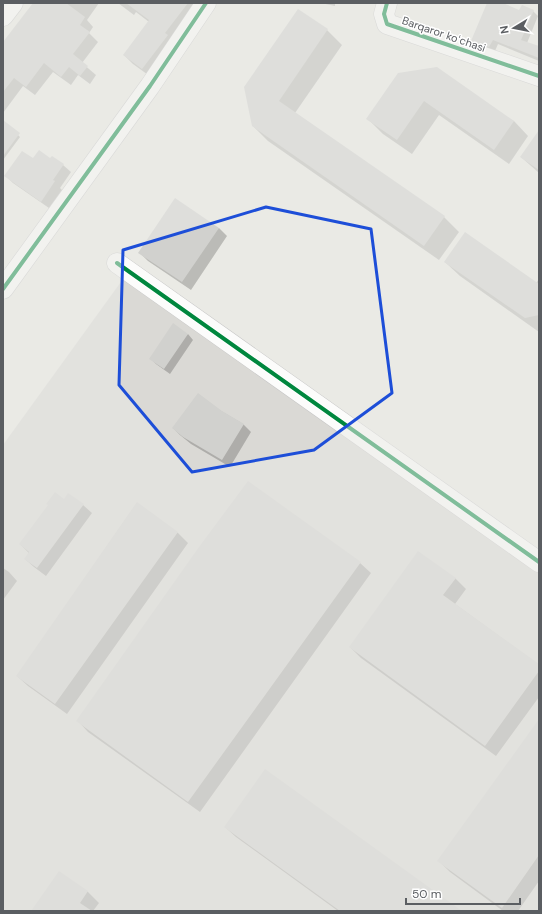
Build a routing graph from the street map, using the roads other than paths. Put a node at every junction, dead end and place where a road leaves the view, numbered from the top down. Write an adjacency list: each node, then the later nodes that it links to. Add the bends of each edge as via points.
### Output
1 (13, 3): 4 (street)
2 (206, 3): 7 (street, via 150,86)
3 (387, 3): 5 (street, Barqaror koʻchasi, via 384,14 387,24)
4 (3, 16)
5 (539, 76)
6 (117, 263): 8 (street)
7 (3, 288)
8 (539, 562)

